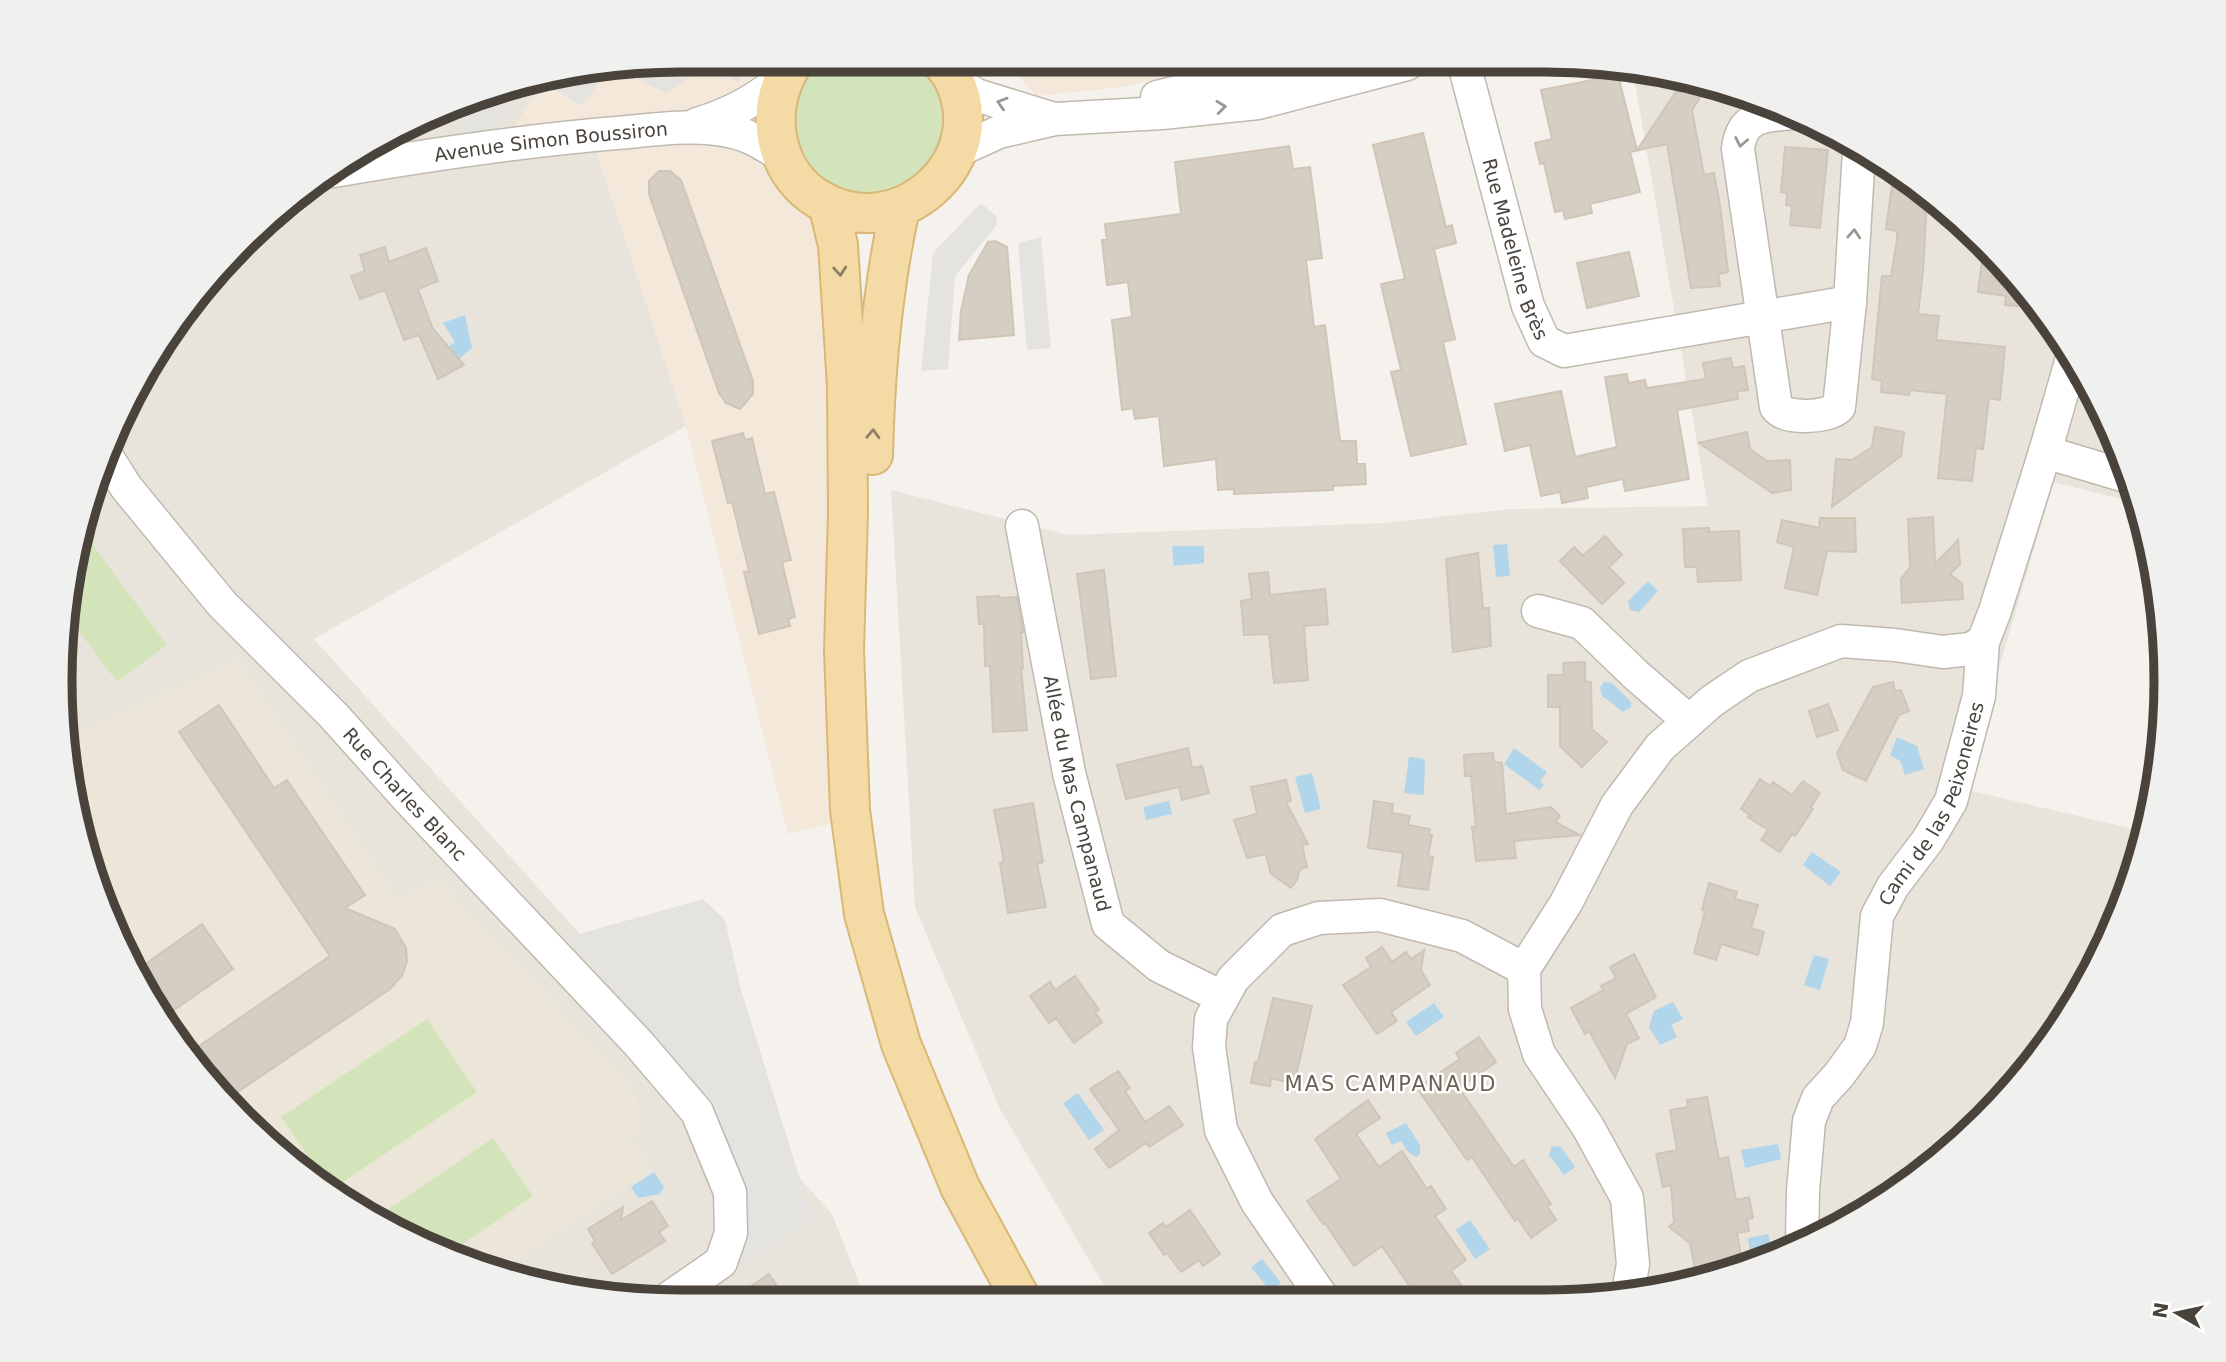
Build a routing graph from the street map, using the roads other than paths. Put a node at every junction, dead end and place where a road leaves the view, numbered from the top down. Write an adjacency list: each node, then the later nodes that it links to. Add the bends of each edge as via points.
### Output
1 (785, 72): 10 (street, via 766,93 740,108)
2 (788, 72): 12 (main road, via 776,100 775,128)
3 (948, 72): 11 (main road, via 961,102)
4 (949, 72): 9 (street, one-way to 4, via 976,95)
5 (1260, 72): 9 (street)
6 (1376, 72): 9 (street, one-way to 6, via 1258,103)
7 (1466, 72): 18 (street, Rue Madeleine Brès, via 1528,306 1544,341 1564,351)
8 (1774, 116): 18 (street, one-way to 18, via 1752,120 1744,128 1738,149)
9 (1068, 118): 11 (street, via 999,132)
10 (685, 127): 12 (street, via 752,137); 14 (street, Avenue Simon Boussiron, via 455,150)
11 (957, 151): 16 (main road, via 944,176 924,195)
12 (781, 155): 15 (main road, via 799,183)
13 (1859, 158): 17 (street, one-way to 13)
14 (353, 168)
15 (828, 204): 16 (main road, via 851,212); 32 (main road, one-way to 32, via 838,245 847,386 844,650 850,810 864,914 901,1044 960,1187)
16 (900, 208): 33 (main road, one-way to 16, via 969,1155 920,1026 889,918 872,799 867,607 876,368 887,269)
17 (1850, 302): 18 (street, Rue Madeleine Brès); 18 (street, via 1839,407 1826,415 1788,415 1776,407)
18 (1762, 317)
19 (2069, 369): 20 (street, Cami de las Peixoneires)
20 (2045, 452): 22 (street); 25 (street, Cami de las Peixoneires)
21 (112, 464): 31 (street, Rue Charles Blanc, via 222,604 334,716 639,1044 696,1112 730,1192 731,1233 721,1262)
22 (2118, 474)
23 (1022, 526): 28 (street, Allée du Mas Campanaud, via 1069,773 1108,924 1159,966)
24 (1538, 611): 26 (street, via 1581,623)
25 (1983, 642): 26 (street, via 1970,649 1942,652 1841,641 1749,676); 29 (street, Cami de las Peixoneires, via 1979,696 1951,801 1877,916 1867,1023 1860,1045 1818,1098 1810,1121)
26 (1689, 721): 27 (street, via 1660,747 1617,805 1566,903)
27 (1524, 969): 28 (street, via 1462,936 1380,915 1319,918 1282,930 1233,979); 30 (street, via 1525,1009 1539,1054 1628,1198 1633,1264)
28 (1222, 998): 34 (street, via 1212,1019 1209,1047 1221,1130 1257,1202)
29 (1802, 1233)
30 (1629, 1284)
31 (679, 1290)
32 (1016, 1290)
33 (1045, 1290)
34 (1318, 1290)

